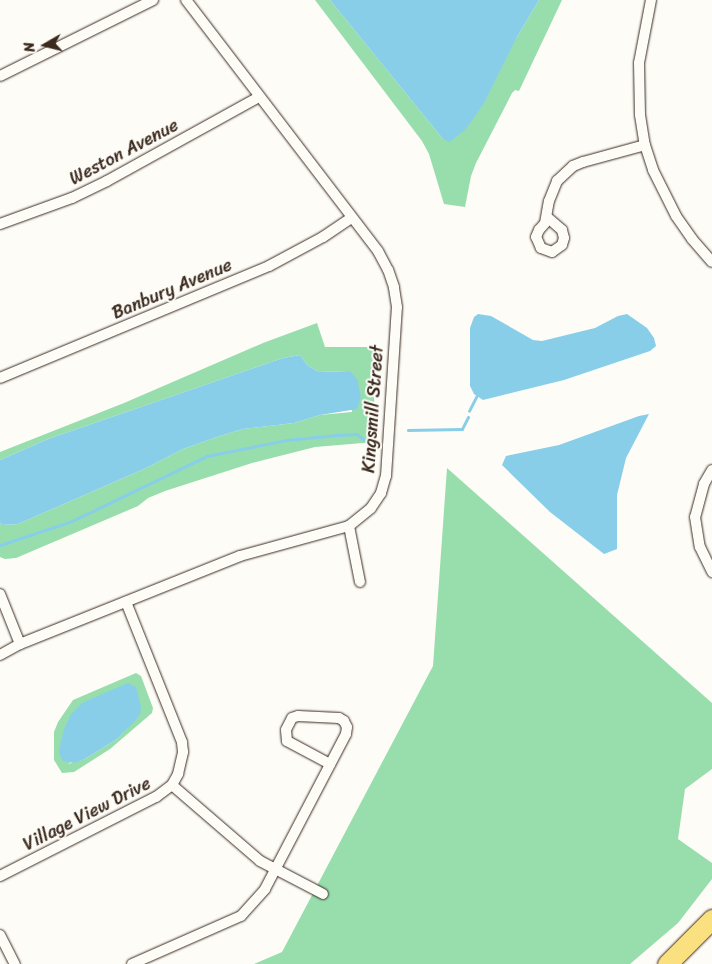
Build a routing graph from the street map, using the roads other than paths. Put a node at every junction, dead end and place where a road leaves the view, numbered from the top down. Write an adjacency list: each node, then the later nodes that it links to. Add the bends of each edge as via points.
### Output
1 (152, 0): 4 (street)
2 (186, 0): 5 (street, Kingsmill Street)
3 (651, 0): 6 (street, via 639,63 640,115)
4 (0, 76)
5 (259, 97): 8 (street, Kingsmill Street); 9 (street, Weston Avenue, via 107,181 72,198)
6 (645, 145): 7 (street, via 573,166 557,181); 10 (street, via 653,170 676,216)
7 (548, 216)
8 (351, 218): 11 (street, Banbury Avenue, via 269,266); 13 (street, Kingsmill Street, via 378,251 388,270 397,308 386,476 381,493 371,508)
9 (0, 224)
10 (712, 262)
11 (0, 378)
12 (712, 470): 14 (street, via 698,502 696,517 700,547)
13 (349, 526): 15 (street); 17 (street, Kingsmill Street, via 240,556)
14 (712, 572)
15 (360, 582)
16 (0, 594): 18 (street)
17 (126, 602): 18 (street, Kingsmill Street); 21 (street, Village View Drive, via 182,742 181,764)
18 (20, 644): 19 (street, Kingsmill Street)
19 (0, 656)
20 (330, 764): 20 (street, via 346,734 344,721 339,718 292,718 286,730 287,741); 22 (street)
21 (172, 785): 22 (street); 23 (street, Village View Drive, via 156,797)
22 (276, 871): 24 (street); 28 (street, via 256,903 241,916)
23 (0, 876)
24 (322, 894)
25 (712, 919): 29 (highway)
26 (0, 935): 27 (street)
27 (15, 964)
28 (132, 964)
29 (667, 964)

